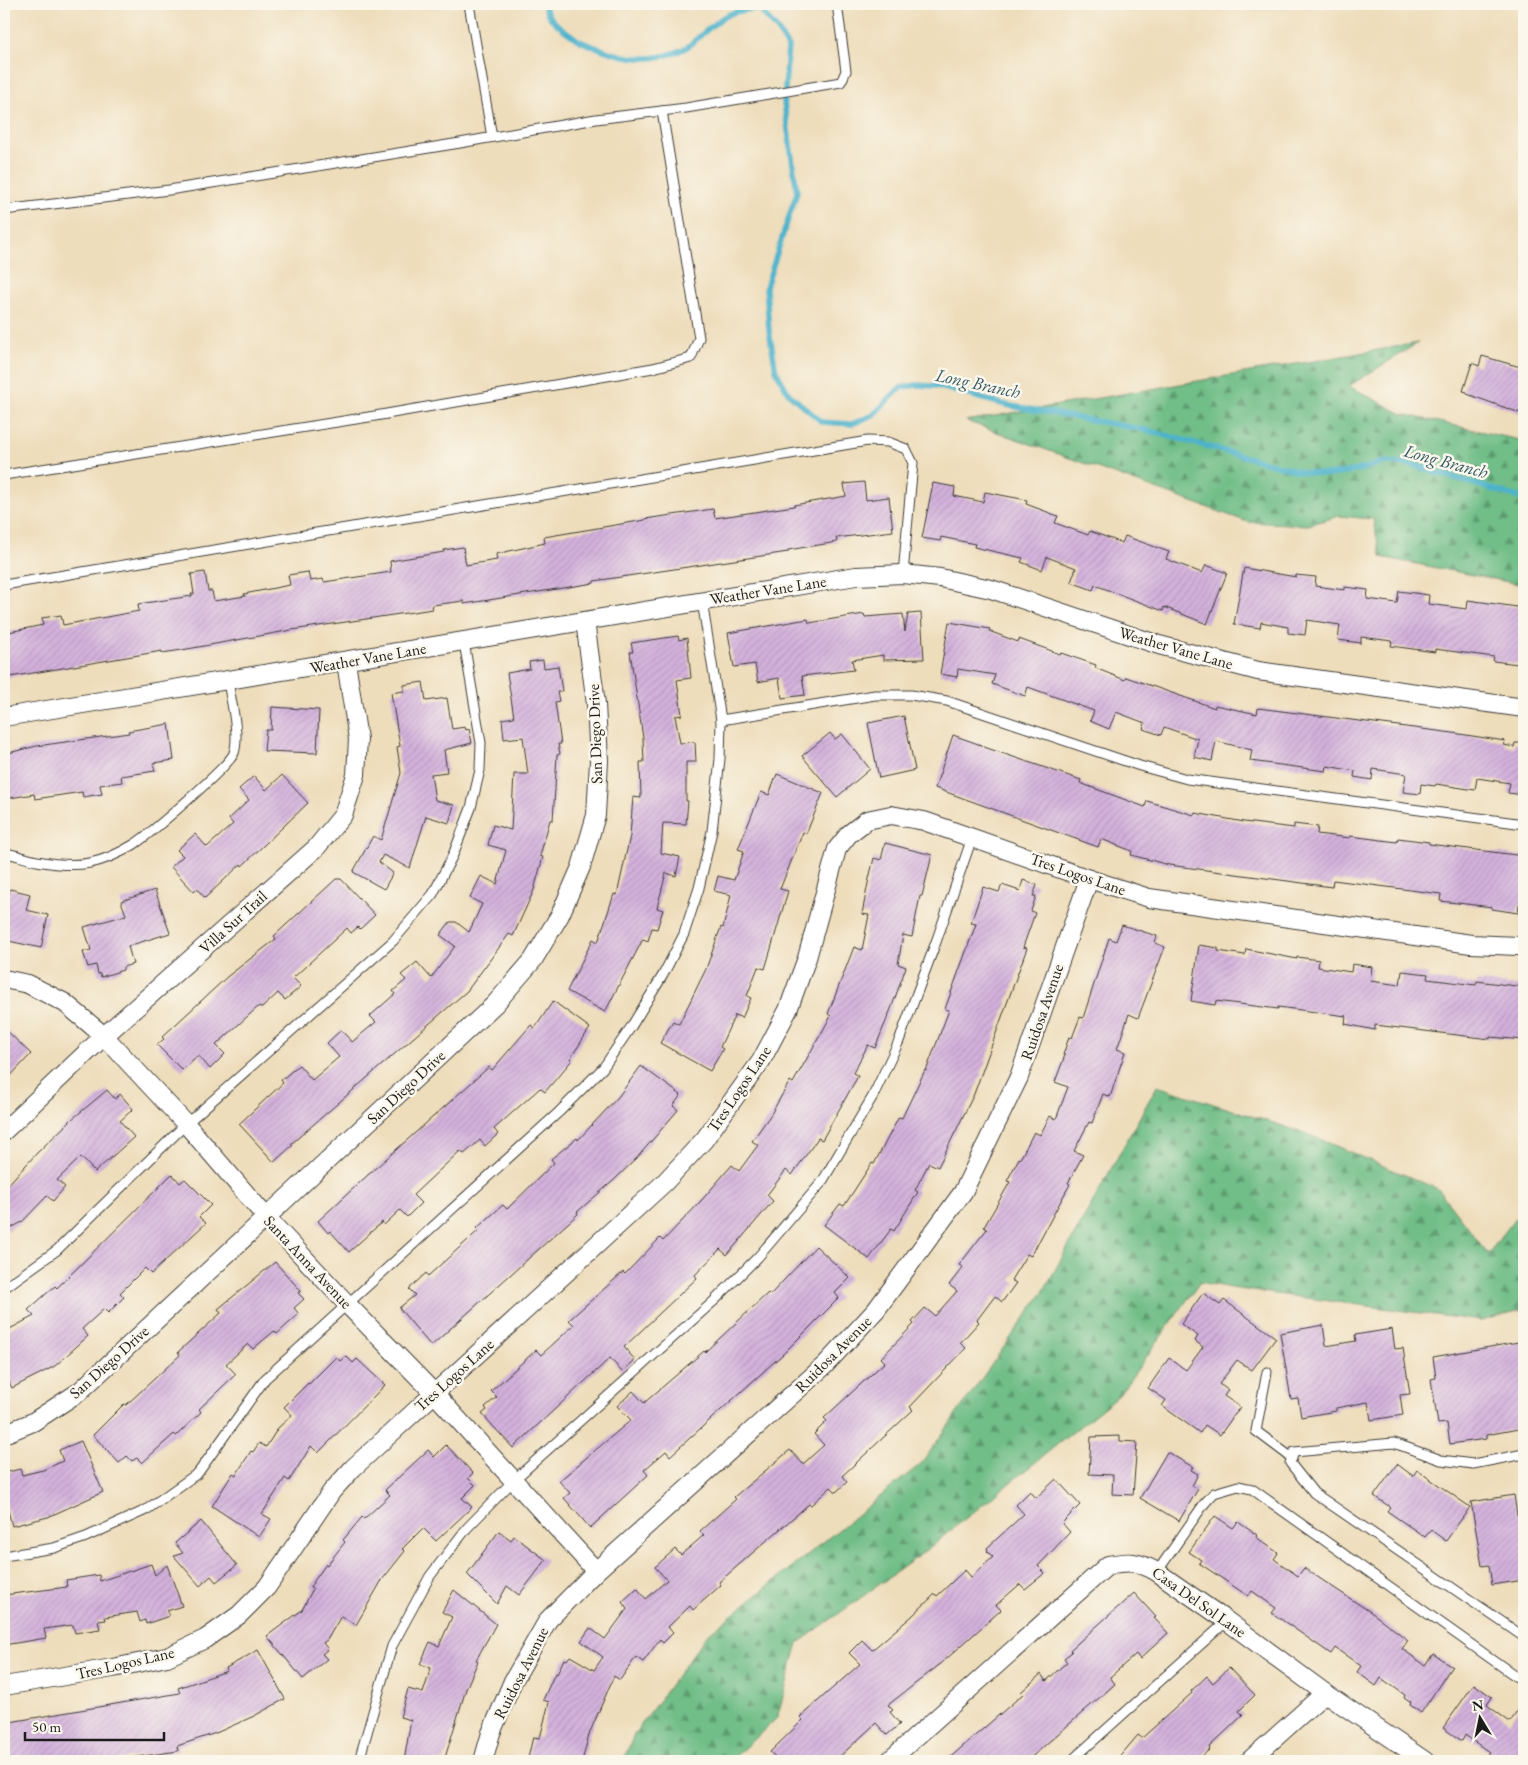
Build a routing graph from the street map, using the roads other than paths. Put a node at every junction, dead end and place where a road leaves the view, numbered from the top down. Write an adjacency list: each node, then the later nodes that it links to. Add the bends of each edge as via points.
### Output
1 (469, 4): 4 (lane)
2 (837, 4): 3 (lane, via 846,71 841,82)
3 (662, 111): 4 (lane); 6 (lane, via 699,338 691,358 653,368 385,414)
4 (492, 138): 5 (lane, via 169,190)
5 (4, 210)
6 (4, 475)
7 (903, 574): 8 (lane, via 913,462 906,449 888,442 868,441); 9 (street, Weather Vane Lane, via 856,576); 14 (street, Weather Vane Lane, via 991,589 1159,645 1258,671)
8 (4, 585)
9 (702, 601): 10 (street, Weather Vane Lane); 16 (lane)
10 (585, 621): 11 (street, Weather Vane Lane); 26 (street, San Diego Drive, via 596,704 599,761 596,815 581,867 560,915 533,960 495,1004)
11 (464, 642): 12 (street, Weather Vane Lane); 24 (lane, via 482,743 480,770 471,808 453,855 433,894 393,941)
12 (346, 662): 13 (street, Weather Vane Lane); 23 (street, Villa Sur Trail, via 358,739 356,775 343,816 316,848)
13 (228, 681): 15 (street, Weather Vane Lane); 19 (lane, via 236,738 234,755 158,827 133,845 89,863 37,861)
14 (1524, 708)
15 (4, 717)
16 (721, 720): 17 (lane, via 875,695 911,695 947,701 1187,779); 28 (lane, via 712,831 699,888 684,934 631,1027 603,1068 559,1112)
17 (1524, 824)
18 (972, 838): 20 (street, Tres Logos Lane); 30 (street, Tres Logos Lane, via 924,821 891,815 867,820 850,834 837,849 807,958 788,1010 761,1062 704,1140 664,1184); 34 (lane, via 899,1041 873,1096 822,1182 714,1301)
19 (4, 853)
20 (1088, 879): 21 (street, Tres Logos Lane, via 1149,898 1199,906 1471,944); 36 (street, Ruidosa Avenue, via 1019,1077 964,1192 876,1310 825,1365)
21 (1524, 944)
22 (4, 979): 23 (street, Santa Anna Avenue, via 28,984 65,1003)
23 (104, 1036): 24 (street, Santa Anna Avenue); 25 (street, Villa Sur Trail)
24 (186, 1124): 26 (street, Santa Anna Avenue); 27 (lane, via 57,1250)
25 (4, 1131)
26 (266, 1217): 28 (street, Santa Anna Avenue); 31 (street, San Diego Drive, via 79,1392 33,1422)
27 (4, 1288)
28 (348, 1304): 30 (street, Santa Anna Avenue); 35 (lane, via 265,1378 198,1473 146,1510 86,1537 54,1548)
29 (1267, 1372): 33 (lane, via 1256,1431)
30 (434, 1393): 34 (street, Santa Anna Avenue); 41 (street, Tres Logos Lane, via 332,1491 267,1587 239,1615 205,1639 167,1656)
31 (4, 1434)
32 (1524, 1454): 33 (lane, via 1473,1464 1440,1460 1394,1443 1294,1452)
33 (1292, 1458): 39 (lane, via 1290,1464 1314,1493)
34 (514, 1480): 36 (street, Santa Anna Avenue); 43 (lane, via 467,1528 430,1576 392,1646 360,1757)
35 (4, 1556)
36 (596, 1570): 44 (street, Ruidosa Avenue, via 548,1620 513,1681 490,1733)
37 (1157, 1572): 38 (street, Casa Del Sol Lane); 40 (lane, via 1214,1493 1238,1486 1252,1489); 45 (street, Casa Del Sol Lane, via 1130,1561 1108,1565)
38 (1227, 1620): 42 (street, Casa Del Sol Lane); 46 (lane)
39 (1524, 1637)
40 (1524, 1682)
41 (4, 1686)
42 (1325, 1693): 47 (street); 48 (street, Casa Del Sol Lane)
43 (355, 1761)
44 (483, 1761)
45 (889, 1761)
46 (1071, 1761)
47 (1249, 1761)
48 (1425, 1761)

